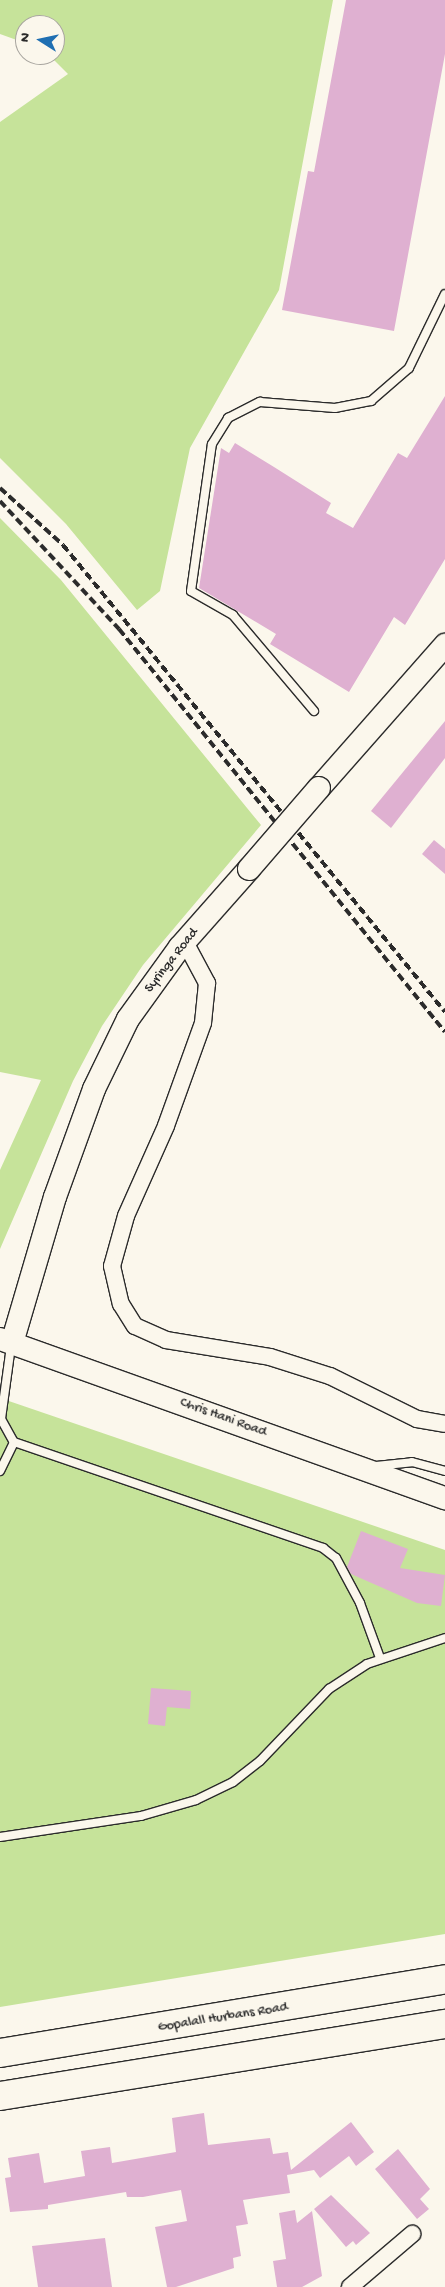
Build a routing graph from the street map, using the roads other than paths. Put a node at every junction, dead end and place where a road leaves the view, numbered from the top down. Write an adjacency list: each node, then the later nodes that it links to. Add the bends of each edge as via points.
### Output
1 (445, 294): 3 (lane, via 409,368 371,401 335,408 260,402 228,418 212,444 191,591 233,615)
2 (445, 645): 4 (street, Syringa Road, bridge)
3 (314, 710)
4 (185, 942): 5 (street, Syringa Road, via 128,1019 94,1089); 6 (street, via 207,983 203,1023 166,1126 126,1216 112,1266 121,1304 135,1326 166,1340 270,1357 330,1376 416,1419)
5 (6, 1341): 7 (lane, via 1,1419); 8 (street, Chris Hani Road)
6 (445, 1424)
7 (14, 1442): 9 (lane); 13 (lane, via 323,1548 336,1558 360,1603)
8 (361, 1467): 10 (lane, via 412,1462); 11 (street, Chris Hani Road)
9 (0, 1471)
10 (445, 1471)
11 (445, 1498)
12 (445, 1638): 13 (lane)
13 (380, 1658): 14 (lane, via 329,1689 260,1761 233,1782 141,1816)
14 (0, 1837)
15 (445, 1979): 17 (highway, Gopalall Hurbans Road)
16 (445, 2024): 18 (highway)
17 (0, 2053)
18 (0, 2096)
19 (412, 2234): 20 (street)
20 (350, 2287)

